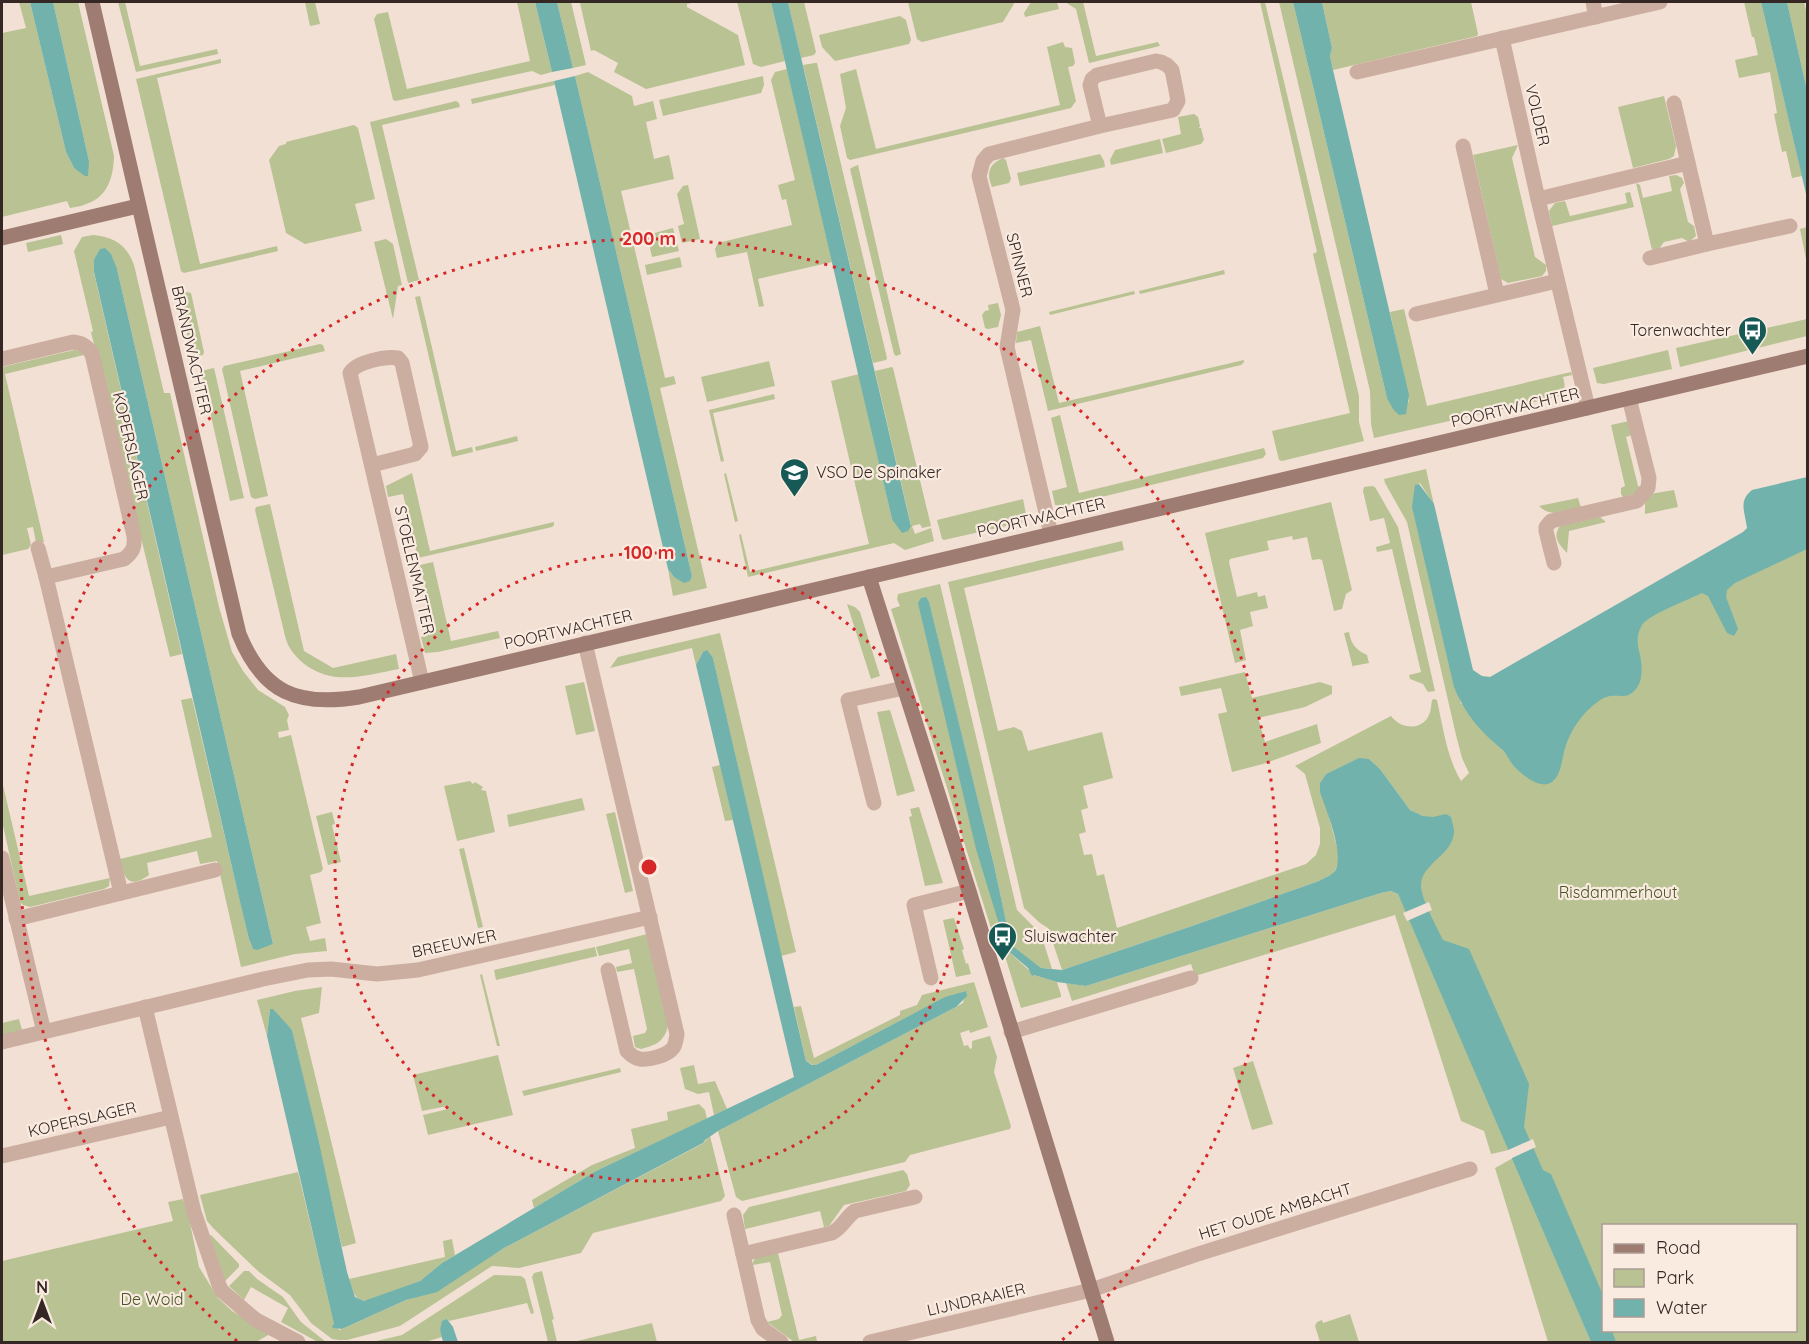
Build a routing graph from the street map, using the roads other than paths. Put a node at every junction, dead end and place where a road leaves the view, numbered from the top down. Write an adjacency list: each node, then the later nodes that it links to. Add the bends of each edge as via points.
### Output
1 (92, 2): 11 (street, BRANDWACHTER)
2 (1660, 2): 3 (street)
3 (1594, 9): 4 (street)
4 (1502, 38): 5 (street); 10 (street, VOLDER)
5 (1357, 72)
6 (1674, 103): 9 (street)
7 (1100, 126): 7 (street, SPINNER, via 1173,110 1178,97 1172,70 1156,61 1097,75 1090,85); 24 (street, SPINNER, via 989,154 979,176 1013,310 1007,347)
8 (1463, 146): 17 (street)
9 (1688, 163): 10 (street); 14 (street)
10 (1538, 199): 16 (street, VOLDER)
11 (138, 206): 13 (street); 32 (street, BRANDWACHTER, via 239,634 251,659)
12 (1790, 226): 14 (street)
13 (2, 238)
14 (1707, 244): 15 (street)
15 (1650, 258)
16 (1557, 281): 17 (street); 22 (street, VOLDER)
17 (1497, 294): 18 (street)
18 (1416, 314)
19 (1808, 356): 21 (street, POORTWACHTER)
20 (2, 359): 27 (street, KOPERSLAGER, via 73,342 81,343 92,354 134,536 132,553 124,559)
21 (1629, 398): 22 (street, POORTWACHTER); 26 (street, via 1649,478 1648,488 1637,501 1551,521 1546,531)
22 (1588, 408): 24 (street, POORTWACHTER)
23 (372, 465): 23 (street, STOELENMATTER, via 415,454 421,447 398,358 358,365 350,373); 30 (street, STOELENMATTER)
24 (1051, 534): 28 (street, POORTWACHTER)
25 (38, 548): 27 (street)
26 (1554, 563)
27 (46, 577): 37 (street)
28 (869, 577): 29 (street, POORTWACHTER); 31 (street)
29 (585, 643): 30 (street, POORTWACHTER); 38 (street)
30 (422, 682): 32 (street, POORTWACHTER, via 341,700 300,698)
31 (904, 688): 33 (street, via 848,700); 36 (street)
32 (283, 692)
33 (874, 803)
34 (2, 858): 39 (street)
35 (215, 870): 37 (street)
36 (969, 891): 41 (street, via 914,905); 45 (street)
37 (121, 893): 39 (street)
38 (650, 917): 40 (street, via 677,1034 672,1050 644,1059 627,1051); 43 (street, BREEUWER, via 418,970 377,974 308,970)
39 (16, 919): 44 (street)
40 (608, 970)
41 (931, 978)
42 (1191, 978): 45 (street)
43 (146, 1007): 44 (street); 47 (street)
44 (44, 1032): 46 (street)
45 (1011, 1032): 53 (street)
46 (2, 1042)
47 (171, 1117): 48 (street, KOPERSLAGER); 54 (street, via 194,1212 222,1291 256,1320)
48 (2, 1156)
49 (1470, 1169): 53 (street, HET OUDE AMBACHT)
50 (915, 1197): 52 (street, via 855,1211 832,1233)
51 (734, 1215): 52 (street)
52 (743, 1254): 55 (street, via 758,1320 763,1329)
53 (1091, 1290): 56 (street, LIJNDRAAIER); 57 (street)
54 (298, 1342)
55 (781, 1342)
56 (870, 1342)
57 (1107, 1342)

